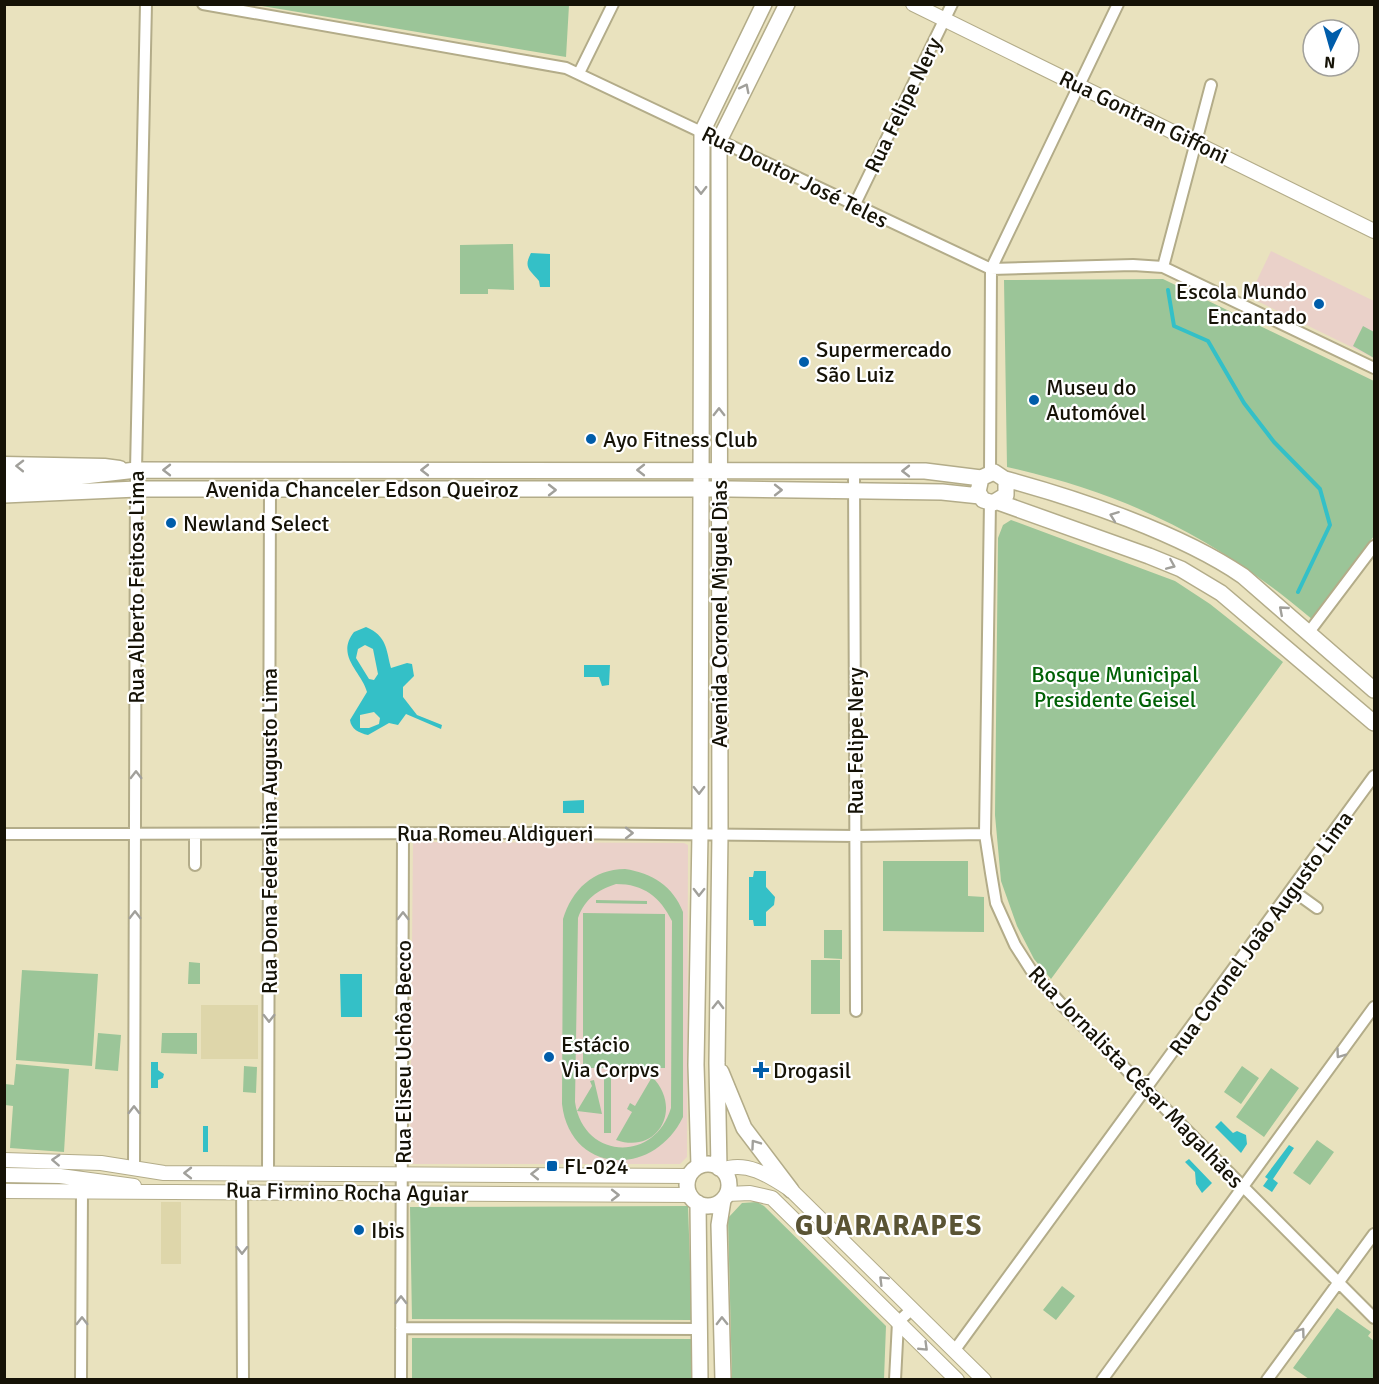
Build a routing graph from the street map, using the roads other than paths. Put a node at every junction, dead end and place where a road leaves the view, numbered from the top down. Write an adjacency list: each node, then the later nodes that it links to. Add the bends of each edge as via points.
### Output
1 (146, 4): 24 (street, Rua Alberto Feitosa Lima)
2 (203, 4): 10 (street, Rua Doutor José Teles)
3 (613, 4): 10 (street)
4 (764, 4): 13 (main road, Avenida Coronel Miguel Dias)
5 (787, 4): 14 (main road, Avenida Coronel Miguel Dias, one-way to 5)
6 (914, 4): 9 (street, Rua Gontran Giffoni)
7 (952, 4): 9 (street, Rua Felipe Nery)
8 (1118, 4): 11 (street)
9 (944, 20): 11 (street, Rua Gontran Giffoni); 16 (street, Rua Felipe Nery)
10 (579, 73): 13 (street, Rua Doutor José Teles)
11 (1078, 85): 15 (street, Rua Gontran Giffoni); 19 (street)
12 (1211, 85): 15 (street)
13 (702, 132): 14 (street, Rua Doutor José Teles); 20 (main road, Avenida Coronel Miguel Dias, one-way to 20)
14 (719, 141): 16 (street, Rua Doutor José Teles); 21 (main road, Avenida Coronel Miguel Dias)
15 (1195, 142): 17 (street, Rua Gontran Giffoni); 18 (street)
16 (854, 206): 19 (street, Rua Doutor José Teles)
17 (1374, 231)
18 (1163, 267): 19 (street, Rua Doutor José Teles); 22 (street, Rua Doutor José Teles)
19 (991, 269): 30 (street)
20 (701, 300): 21 (main road); 27 (main road, Avenida Coronel Miguel Dias)
21 (719, 300): 28 (main road, Avenida Coronel Miguel Dias, one-way to 21)
22 (1374, 368)
23 (4, 466): 24 (highway, one-way to 23)
24 (128, 470): 25 (main road, Avenida Chanceler Edson Queiroz, one-way to 24); 32 (main road, Avenida Chanceler Edson Queiroz, via 42,481); 33 (street, Rua Alberto Feitosa Lima)
25 (475, 470): 26 (main road, Avenida Chanceler Edson Queiroz); 35 (main road)
26 (597, 470): 27 (main road, Avenida Chanceler Edson Queiroz, one-way to 26); 37 (main road)
27 (700, 470): 28 (main road, Avenida Chanceler Edson Queiroz); 38 (main road, Avenida Coronel Miguel Dias)
28 (720, 470): 29 (main road, Avenida Chanceler Edson Queiroz); 36 (main road, Avenida Coronel Miguel Dias)
29 (854, 471): 30 (main road, Avenida Chanceler Edson Queiroz, one-way to 29); 39 (street, Rua Felipe Nery)
30 (985, 475): 31 (main road, via 999,473); 41 (main road, via 977,487)
31 (1005, 478): 41 (main road, via 1008,490); 43 (main road, one-way to 31, via 1243,576 1199,549)
32 (4, 480)
33 (137, 489): 34 (main road, Avenida Chanceler Edson Queiroz); 40 (main road, Avenida Chanceler Edson Queiroz); 52 (street, Rua Alberto Feitosa Lima, one-way to 33)
34 (270, 489): 35 (main road, Avenida Chanceler Edson Queiroz); 56 (street, Rua Dona Federalina Augusto Lima)
35 (425, 489): 37 (main road, Avenida Chanceler Edson Queiroz, one-way to 37)
36 (720, 489): 38 (main road, Avenida Chanceler Edson Queiroz); 39 (main road, Avenida Chanceler Edson Queiroz, one-way to 39); 47 (main road, Avenida Coronel Miguel Dias)
37 (598, 490): 38 (main road, Avenida Chanceler Edson Queiroz)
38 (700, 490): 46 (main road, Avenida Coronel Miguel Dias)
39 (854, 490): 41 (main road, Avenida Chanceler Edson Queiroz, via 942,492); 60 (street, Rua Felipe Nery)
40 (4, 495)
41 (989, 500): 44 (main road, Avenida Chanceler Edson Queiroz, one-way to 44, via 1180,569 1221,593); 59 (street, Rua Jornalista César Magalhães)
42 (1374, 546): 43 (street)
43 (1314, 636): 44 (main road); 45 (main road)
44 (1301, 658): 49 (main road, Avenida Chanceler Edson Queiroz)
45 (1360, 678): 48 (main road); 49 (main road)
46 (699, 690): 47 (main road); 57 (main road, Avenida Coronel Miguel Dias, one-way to 57)
47 (718, 690): 58 (main road, Avenida Coronel Miguel Dias)
48 (1374, 690)
49 (1345, 697): 50 (main road, Avenida Chanceler Edson Queiroz)
50 (1374, 723)
51 (1374, 776): 62 (street, Rua Coronel João Augusto Lima)
52 (136, 833): 54 (street, Rua Romeu Aldigueri); 55 (street, Rua Romeu Aldigueri); 69 (street, Rua Alberto Feitosa Lima, one-way to 52)
53 (403, 833): 56 (street, Rua Romeu Aldigueri); 57 (street, Rua Romeu Aldigueri, one-way to 57); 74 (street, Rua Eliseu Uchôa Becco, one-way to 53)
54 (4, 834)
55 (195, 834): 56 (street, Rua Romeu Aldigueri); 61 (street)
56 (270, 834): 73 (street, Rua Dona Federalina Augusto Lima, one-way to 73)
57 (700, 834): 58 (street, Rua Romeu Aldigueri); 71 (main road, Avenida Coronel Miguel Dias, one-way to 71)
58 (720, 834): 60 (street, Rua Romeu Aldigueri); 66 (main road, Avenida Coronel Miguel Dias, one-way to 58)
59 (986, 834): 60 (street, Rua Romeu Aldigueri); 67 (street, Rua Jornalista César Magalhães, via 996,903 1015,945 1063,1006)
60 (856, 836): 65 (street, Rua Felipe Nery)
61 (195, 865)
62 (1292, 890): 63 (street); 67 (street, Rua Coronel João Augusto Lima)
63 (1317, 908)
64 (1374, 1007): 76 (street, one-way to 76)
65 (856, 1011)
66 (717, 1063): 70 (main road, Avenida Coronel Miguel Dias); 77 (main road, one-way to 66, via 744,1128)
67 (1146, 1091): 76 (street, Rua Jornalista César Magalhães); 92 (street, Rua Coronel João Augusto Lima)
68 (4, 1160): 69 (street, Rua Firmino Rocha Aguiar, one-way to 68, via 90,1162)
69 (134, 1169): 72 (street, Rua Firmino Rocha Aguiar, one-way to 69)
70 (721, 1169): 71 (main road, via 708,1164); 77 (street, via 747,1168 768,1174); 83 (main road, via 729,1182)
71 (694, 1171): 74 (street, Rua Firmino Rocha Aguiar, one-way to 74); 84 (main road, via 687,1185)
72 (242, 1173): 73 (street, Rua Firmino Rocha Aguiar); 81 (street)
73 (268, 1174): 74 (street, Rua Firmino Rocha Aguiar)
74 (403, 1174): 82 (street, Rua Eliseu Uchôa Becco)
75 (4, 1175): 80 (street, via 76,1177)
76 (1243, 1188): 86 (street, Rua Jornalista César Magalhães); 101 (street)
77 (791, 1190): 87 (street, one-way to 77)
78 (4, 1191): 79 (street, Rua Firmino Rocha Aguiar)
79 (82, 1191): 80 (street, Rua Firmino Rocha Aguiar); 93 (street, one-way to 79)
80 (157, 1191): 81 (street, Rua Firmino Rocha Aguiar)
81 (242, 1191): 82 (street, Rua Firmino Rocha Aguiar); 94 (street, one-way to 94)
82 (402, 1193): 84 (street, Rua Firmino Rocha Aguiar, one-way to 84); 90 (street, Rua Eliseu Uchôa Becco, one-way to 82)
83 (725, 1197): 84 (main road, via 711,1206); 89 (street, via 750,1192 772,1198); 97 (main road, one-way to 83, via 719,1225)
84 (694, 1199): 91 (main road)
85 (1374, 1234): 86 (street)
86 (1339, 1281): 88 (street, Rua Jornalista César Magalhães); 102 (street, one-way to 86)
87 (912, 1309): 89 (street); 92 (street)
88 (1374, 1318)
89 (898, 1322): 98 (street); 99 (street, one-way to 99)
90 (401, 1328): 91 (street); 95 (street, Rua Eliseu Uchôa Becco)
91 (699, 1329): 96 (main road)
92 (954, 1351): 100 (street)
93 (81, 1380)
94 (243, 1380)
95 (401, 1380)
96 (700, 1380)
97 (723, 1380)
98 (895, 1380)
99 (957, 1380)
100 (984, 1380)
101 (1102, 1380)
102 (1267, 1380)

